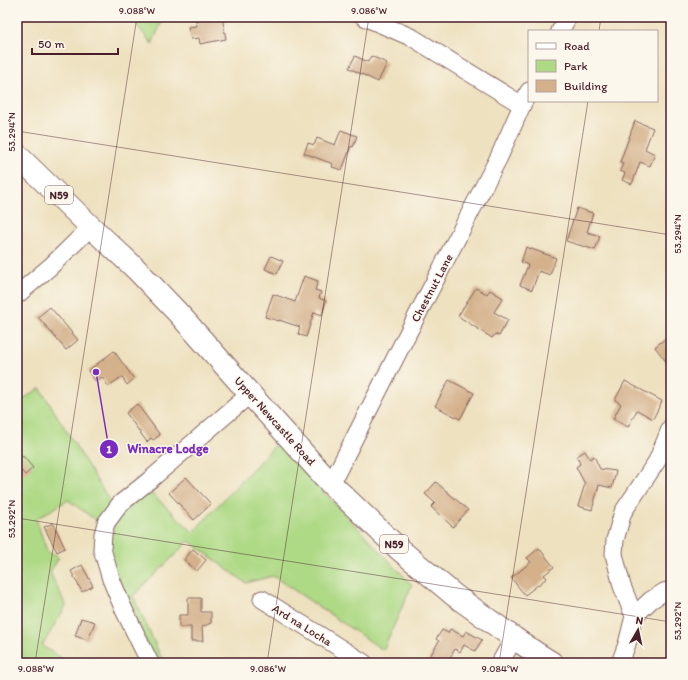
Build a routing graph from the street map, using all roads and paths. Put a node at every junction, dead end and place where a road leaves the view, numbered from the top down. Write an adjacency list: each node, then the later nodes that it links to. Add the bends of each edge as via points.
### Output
1 (364, 17): 4 (street, via 413,38)
2 (568, 17): 3 (street)
3 (561, 30)
4 (525, 98): 10 (street, Chestnut Lane, via 499,157)
5 (17, 155): 6 (main road, Upper Newcastle Road / N59)
6 (91, 227): 7 (street); 8 (main road, Upper Newcastle Road / N59, via 179,314)
7 (17, 295)
8 (250, 394): 10 (main road, Upper Newcastle Road / N59); 15 (street, via 120,504 106,523 102,549 111,578)
9 (671, 427): 13 (street, via 657,460 623,512 615,540 614,554 622,586)
10 (331, 484): 14 (main road, Upper Newcastle Road / N59, via 405,554 454,595)
11 (671, 590): 13 (street, via 651,600)
12 (262, 599): 16 (street, Ard na Locha)
13 (634, 616): 19 (street)
14 (514, 638): 17 (street); 18 (main road, Upper Newcastle Road / N59)
15 (150, 663)
16 (364, 663)
17 (500, 663)
18 (552, 663)
19 (620, 663)

